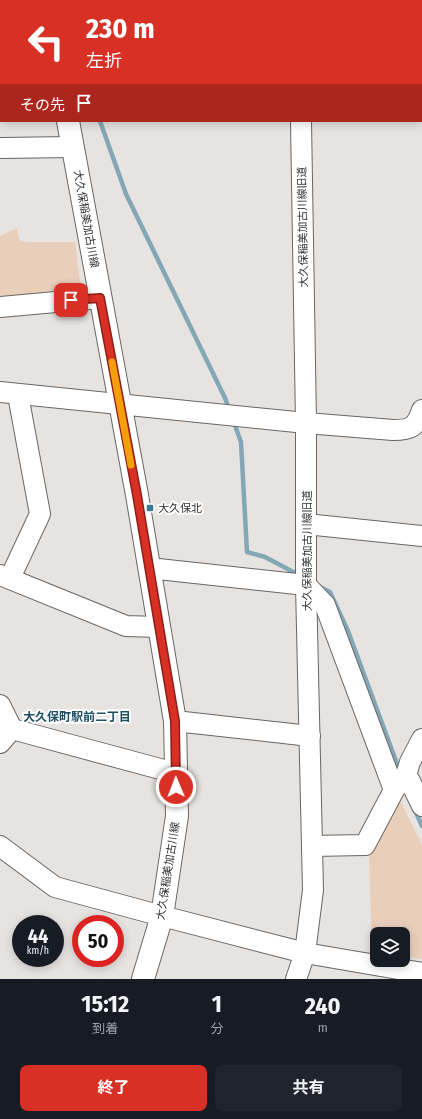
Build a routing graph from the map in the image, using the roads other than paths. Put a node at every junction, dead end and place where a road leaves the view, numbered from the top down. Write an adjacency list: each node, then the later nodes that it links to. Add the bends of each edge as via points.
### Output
1 (68, 122): 3 (main road, 大久保稲美加古川線)
2 (301, 122): 10 (street, 大久保稲美加古川線旧道)
3 (73, 147): 4 (street); 5 (main road, 大久保稲美加古川線)
4 (0, 148)
5 (100, 298): 6 (street); 8 (main road, 大久保稲美加古川線)
6 (0, 306)
7 (9, 393): 8 (street); 14 (street, via 40,514)
8 (119, 403): 10 (street); 13 (main road, 大久保稲美加古川線)
9 (422, 410): 10 (street, via 419,420 406,430)
10 (306, 423): 11 (street, 大久保稲美加古川線旧道)
11 (306, 524): 12 (street); 15 (street, 大久保稲美加古川線旧道)
12 (422, 536)
13 (149, 568): 15 (street); 16 (main road, 大久保稲美加古川線)
14 (5, 577): 16 (street, via 126,626)
15 (306, 585): 20 (street, 大久保稲美加古川線旧道); 23 (street, via 325,605)
16 (160, 627): 18 (main road, 大久保稲美加古川線)
17 (0, 705): 19 (street)
18 (175, 721): 20 (street); 22 (main road, 大久保稲美加古川線)
19 (6, 736): 22 (street)
20 (310, 736): 26 (street, 大久保稲美加古川線旧道)
21 (422, 739): 23 (street, via 410,762)
22 (176, 773): 27 (main road, 大久保稲美加古川線, via 177,816)
23 (408, 780): 24 (street); 26 (street, via 365,845)
24 (422, 806)
25 (0, 846): 27 (street, via 55,887)
26 (312, 846): 28 (street, 大久保稲美加古川線旧道, via 313,890)
27 (162, 916): 28 (street); 30 (main road, 大久保稲美加古川線)
28 (305, 953): 29 (street); 31 (street, 大久保稲美加古川線旧道)
29 (422, 973)
30 (143, 979)
31 (296, 979)

